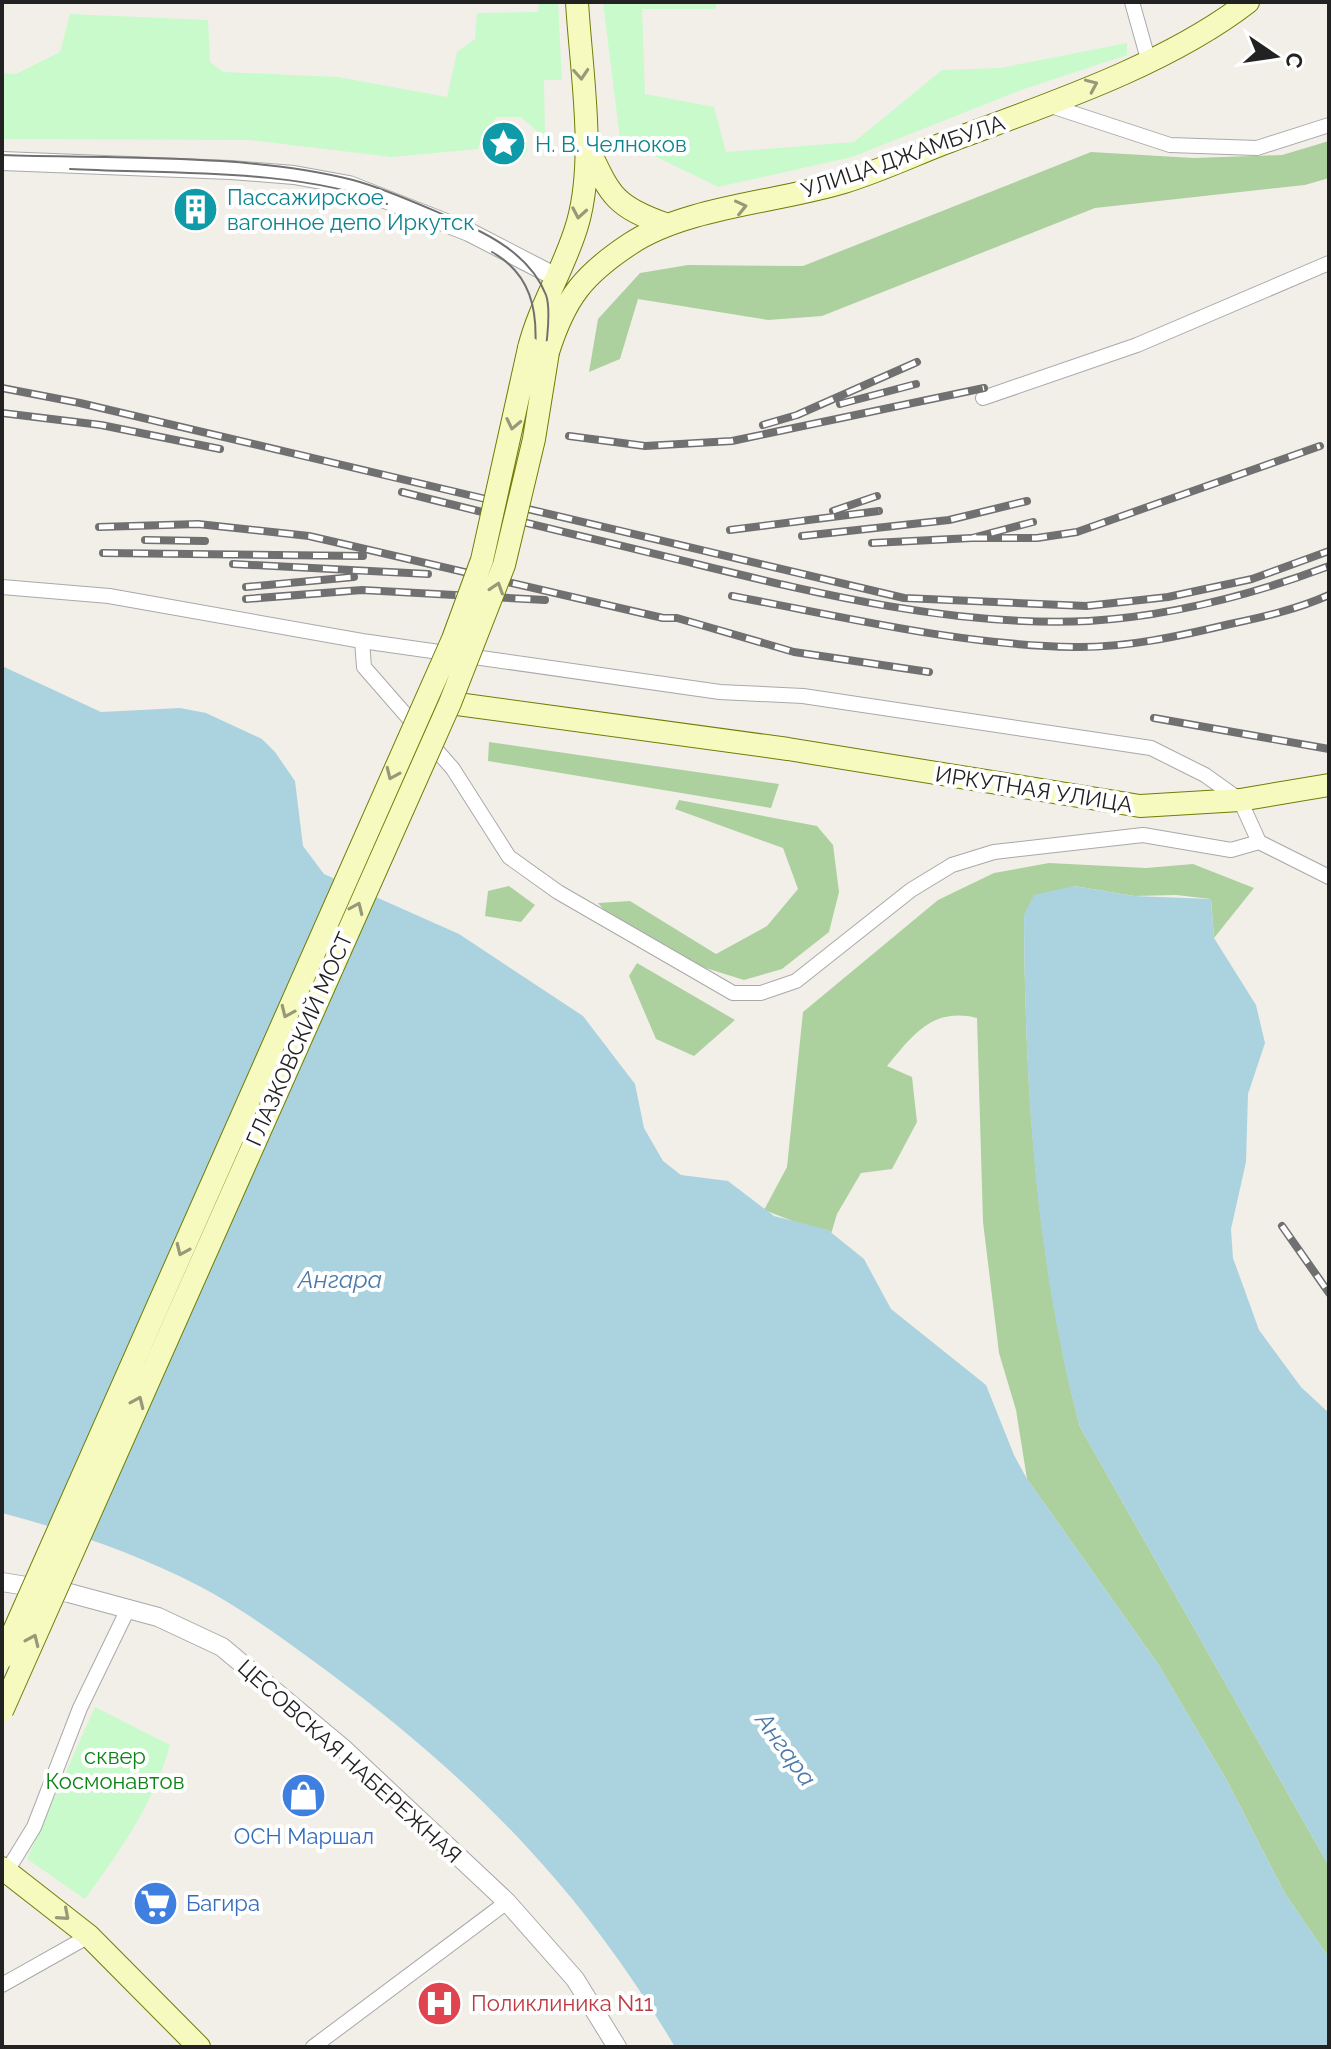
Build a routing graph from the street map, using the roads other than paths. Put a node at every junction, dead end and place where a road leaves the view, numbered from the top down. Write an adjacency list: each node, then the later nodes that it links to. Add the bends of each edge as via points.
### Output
1 (577, 2): 7 (main road, one-way to 7)
2 (1132, 2): 4 (street)
3 (1248, 2): 4 (main road, УЛИЦА ДЖАМБУЛА, via 1179,47)
4 (1148, 59): 5 (main road, УЛИЦА ДЖАМБУЛА, one-way to 4)
5 (1047, 105): 6 (street, via 1170,145 1257,148); 9 (main road, УЛИЦА ДЖАМБУЛА, one-way to 5, via 846,181)
6 (1329, 125)
7 (586, 145): 9 (main road, via 614,198 634,214); 11 (main road, one-way to 11, via 578,222)
8 (2, 161): 11 (street, via 231,170 349,185 469,232)
9 (665, 224): 12 (main road, УЛИЦА ДЖАМБУЛА, via 590,273)
10 (1329, 263): 14 (street, via 1137,345)
11 (556, 277): 12 (main road); 13 (main road, via 536,318)
12 (563, 309): 13 (main road, УЛИЦА ДЖАМБУЛА)
13 (539, 350): 17 (main road, ГЛАЗКОВСКИЙ МОСТ, one-way to 13, bridge, via 504,565 534,439); 24 (main road, ГЛАЗКОВСКИЙ МОСТ, one-way to 24, bridge, via 482,560 453,639)
14 (983, 398)
15 (2, 587): 16 (street, via 109,596)
16 (362, 641): 19 (street, via 720,692 803,696 1151,748); 20 (street, via 364,667 453,769 509,857 558,892 733,993 761,993 796,981 911,890 952,865 994,852 1143,835 1231,850)
17 (450, 703): 19 (main road, ИРКУТНАЯ УЛИЦА, via 788,749 1140,806); 25 (main road, ГЛАЗКОВСКИЙ МОСТ, one-way to 17, bridge)
18 (1329, 785): 19 (main road, ИРКУТНАЯ УЛИЦА)
19 (1240, 800): 20 (street)
20 (1259, 842): 21 (street)
21 (1329, 877)
22 (6, 1582): 23 (street, ЦЕСОВСКАЯ НАБЕРЕЖНАЯ)
23 (128, 1609): 26 (street, via 80,1708 34,1827); 27 (street, ЦЕСОВСКАЯ НАБЕРЕЖНАЯ, via 222,1647 345,1750)
24 (2, 1658)
25 (2, 1711)
26 (4, 1869): 28 (main road, one-way to 28)
27 (507, 1902): 31 (street); 32 (street, ЦЕСОВСКАЯ НАБЕРЕЖНАЯ, via 575,1979)
28 (89, 1936): 29 (street); 30 (main road)
29 (2, 1985)
30 (199, 2047)
31 (313, 2047)
32 (617, 2047)

